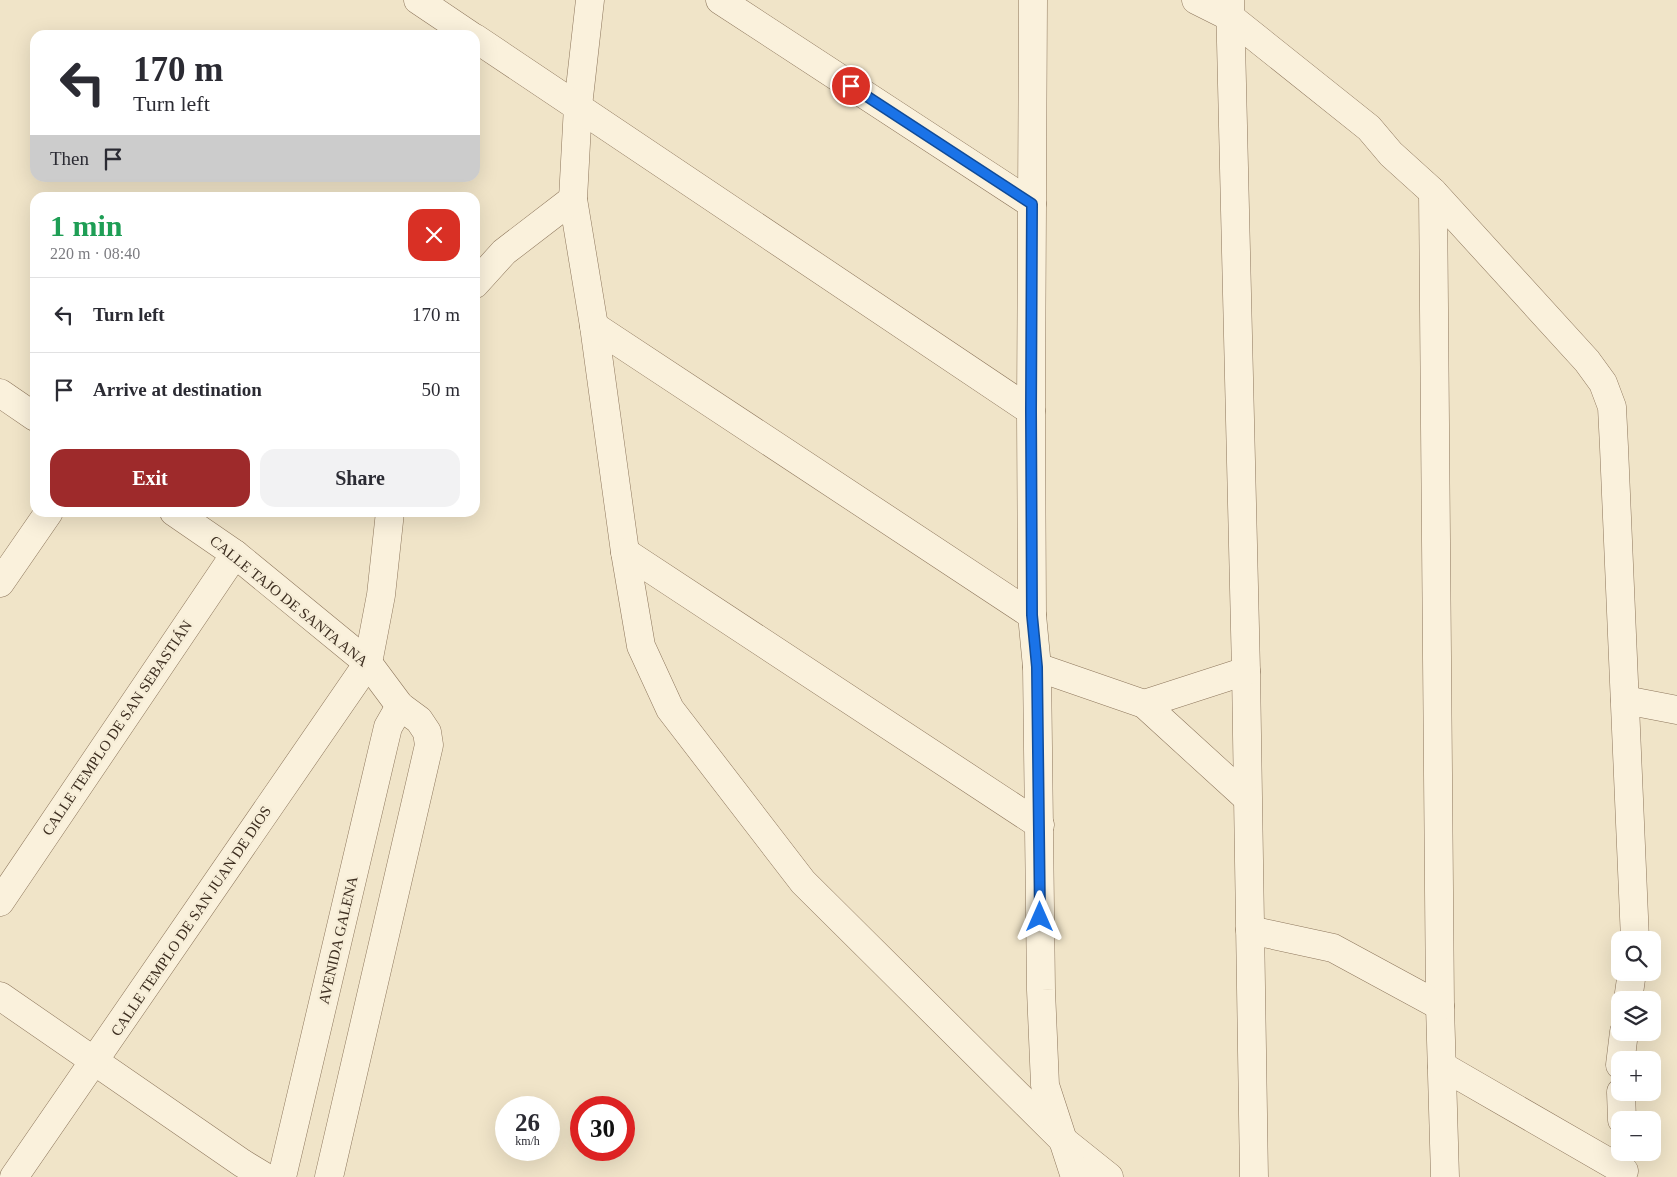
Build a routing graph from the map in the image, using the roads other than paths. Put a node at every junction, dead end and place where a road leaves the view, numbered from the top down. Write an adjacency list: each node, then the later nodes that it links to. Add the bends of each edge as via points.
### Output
1 (418, 0): 7 (street)
2 (590, 0): 9 (street)
3 (720, 0): 12 (street)
4 (1033, 0): 12 (street)
5 (1196, 0): 6 (street)
6 (1230, 9): 10 (street, via 1369,128 1391,154); 27 (street)
7 (463, 30)
8 (480, 41): 9 (street)
9 (578, 106): 11 (street); 16 (street)
10 (1433, 192): 28 (street, via 1587,361 1603,383 1612,407); 38 (street)
11 (573, 199): 13 (street, via 504,252); 14 (street)
12 (1032, 204): 16 (street)
13 (480, 278)
14 (594, 326): 21 (street); 24 (street)
15 (0, 393): 17 (street)
16 (1031, 411): 24 (street)
17 (30, 414)
18 (46, 517): 23 (street)
19 (181, 517): 22 (street, CALLE TAJO DE SANTA ANA)
20 (390, 517): 25 (street, via 382,595)
21 (625, 552): 33 (street); 41 (street, via 640,646 670,708 802,882)
22 (235, 554): 25 (street, CALLE TAJO DE SANTA ANA); 34 (street, CALLE TEMPLO DE SAN SEBASTIÁN)
23 (0, 583)
24 (1032, 615): 26 (street)
25 (368, 663): 30 (street, CALLE TAJO DE SANTA ANA); 39 (street, CALLE TEMPLO DE SAN JUAN DE DIOS)
26 (1037, 667): 29 (street); 33 (street)
27 (1246, 671): 29 (street); 32 (street)
28 (1625, 700): 31 (street); 36 (street)
29 (1144, 704): 32 (street)
30 (400, 706): 46 (street, AVENIDA GALENA, via 388,727); 47 (street, CALLE TAJO DE SANTA ANA, via 419,720 427,732 429,745)
31 (1677, 710)
32 (1247, 798): 35 (street)
33 (1040, 825): 41 (street, via 1045,1085)
34 (0, 902)
35 (1250, 930): 38 (street, via 1333,948); 50 (street)
36 (1635, 931)
37 (0, 996): 39 (street)
38 (1440, 1006): 40 (street)
39 (96, 1060): 43 (street); 44 (street, CALLE TEMPLO DE SAN JUAN DE DIOS)
40 (1442, 1066): 42 (street); 51 (street)
41 (1064, 1142): 48 (street); 49 (street)
42 (1624, 1167)
43 (238, 1170): 45 (street)
44 (14, 1177)
45 (265, 1177)
46 (282, 1177)
47 (329, 1177)
48 (1075, 1177)
49 (1109, 1177)
50 (1254, 1177)
51 (1445, 1177)

